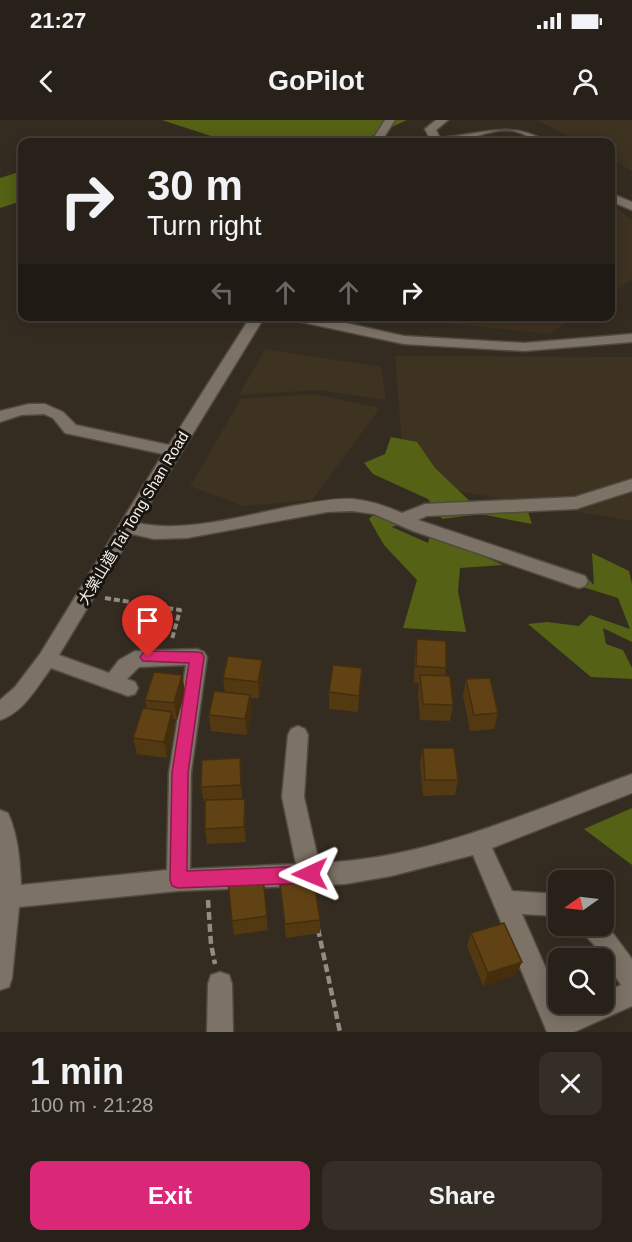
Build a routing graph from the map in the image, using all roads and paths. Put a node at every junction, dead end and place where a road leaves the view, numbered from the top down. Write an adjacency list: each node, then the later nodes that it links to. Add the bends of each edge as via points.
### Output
1 (390, 120): 3 (street)
2 (443, 120): 4 (street, via 430,129)
3 (379, 138)
4 (432, 138)
5 (458, 138): 6 (street, via 498,125 515,125)
6 (538, 138)
7 (615, 198): 8 (street)
8 (632, 206)
9 (255, 321): 13 (street, 大棠山道 Tai Tong Shan Road)
10 (315, 321): 11 (street, via 404,340 524,347)
11 (632, 338)
12 (2, 412): 13 (street, via 51,410 71,429)
13 (174, 451): 16 (street, 大棠山道 Tai Tong Shan Road)
14 (632, 485): 15 (street, via 576,503 425,510)
15 (402, 520): 16 (street, via 377,509 352,505 327,506 187,532 154,533); 17 (street)
16 (127, 527): 18 (street, 大棠山道 Tai Tong Shan Road)
17 (579, 581)
18 (86, 595): 19 (path, via 180,610); 20 (street, 大棠山道 Tai Tong Shan Road)
19 (167, 657): 20 (street, via 135,659 126,666 120,685); 28 (street, via 197,657 180,773)
20 (46, 659): 21 (street, 大棠山道 Tai Tong Shan Road, via 22,693)
21 (0, 712)
22 (298, 735): 26 (street, via 292,797)
23 (632, 783): 25 (street)
24 (0, 820): 29 (street, via 7,849)
25 (479, 843): 26 (street, via 391,865); 30 (street)
26 (310, 874): 27 (street)
27 (207, 878): 28 (street); 36 (path, via 211,944)
28 (178, 880): 29 (street)
29 (5, 897): 34 (street)
30 (503, 902): 31 (street); 38 (street)
31 (548, 904)
32 (316, 919): 40 (path)
33 (601, 936): 35 (street)
34 (0, 978)
35 (632, 980)
36 (220, 984): 39 (street)
37 (632, 993): 38 (street)
38 (559, 1029)
39 (220, 1032)
40 (340, 1032)

